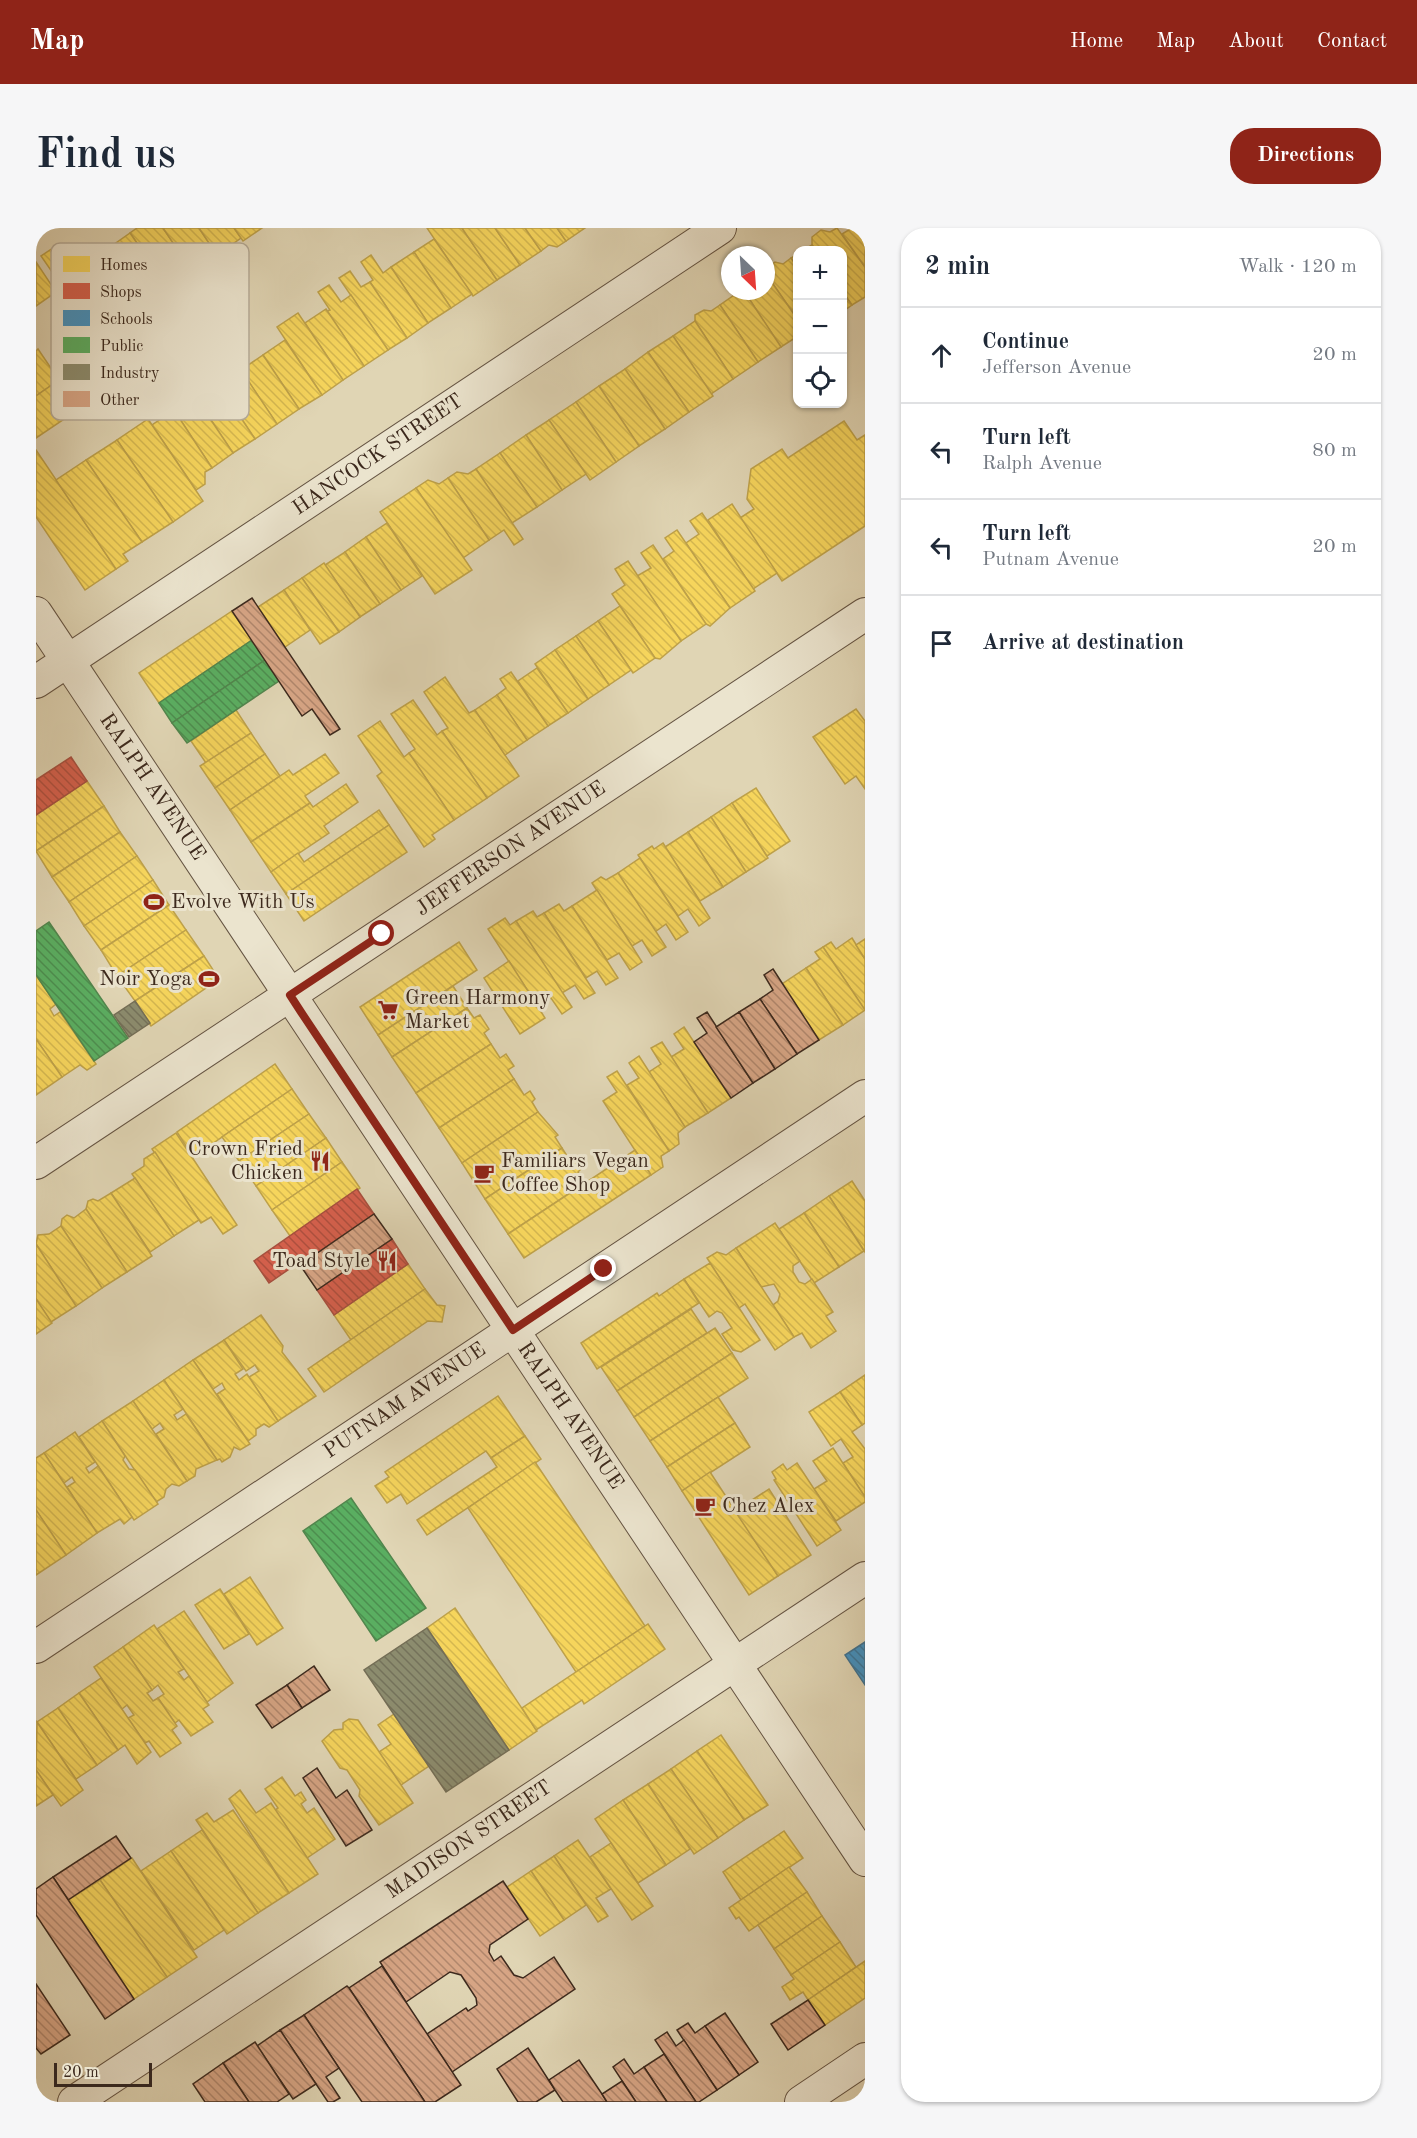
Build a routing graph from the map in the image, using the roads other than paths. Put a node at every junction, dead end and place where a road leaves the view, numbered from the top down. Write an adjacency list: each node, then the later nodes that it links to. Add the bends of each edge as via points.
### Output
1 (720, 228): 4 (street, HANCOCK STREET)
2 (36, 613): 4 (street, RALPH AVENUE)
3 (865, 614): 6 (street, JEFFERSON AVENUE)
4 (68, 661): 5 (street, HANCOCK STREET); 6 (street, RALPH AVENUE)
5 (36, 682)
6 (290, 995): 8 (street, JEFFERSON AVENUE); 9 (street, RALPH AVENUE)
7 (865, 1096): 9 (street, PUTNAM AVENUE)
8 (36, 1163)
9 (513, 1330): 11 (street, PUTNAM AVENUE); 12 (street, RALPH AVENUE)
10 (865, 1578): 12 (street, MADISON STREET)
11 (36, 1647)
12 (735, 1664): 13 (street, RALPH AVENUE); 15 (street, MADISON STREET)
13 (865, 1860)
14 (865, 2059): 16 (street)
15 (74, 2102)
16 (801, 2102)

